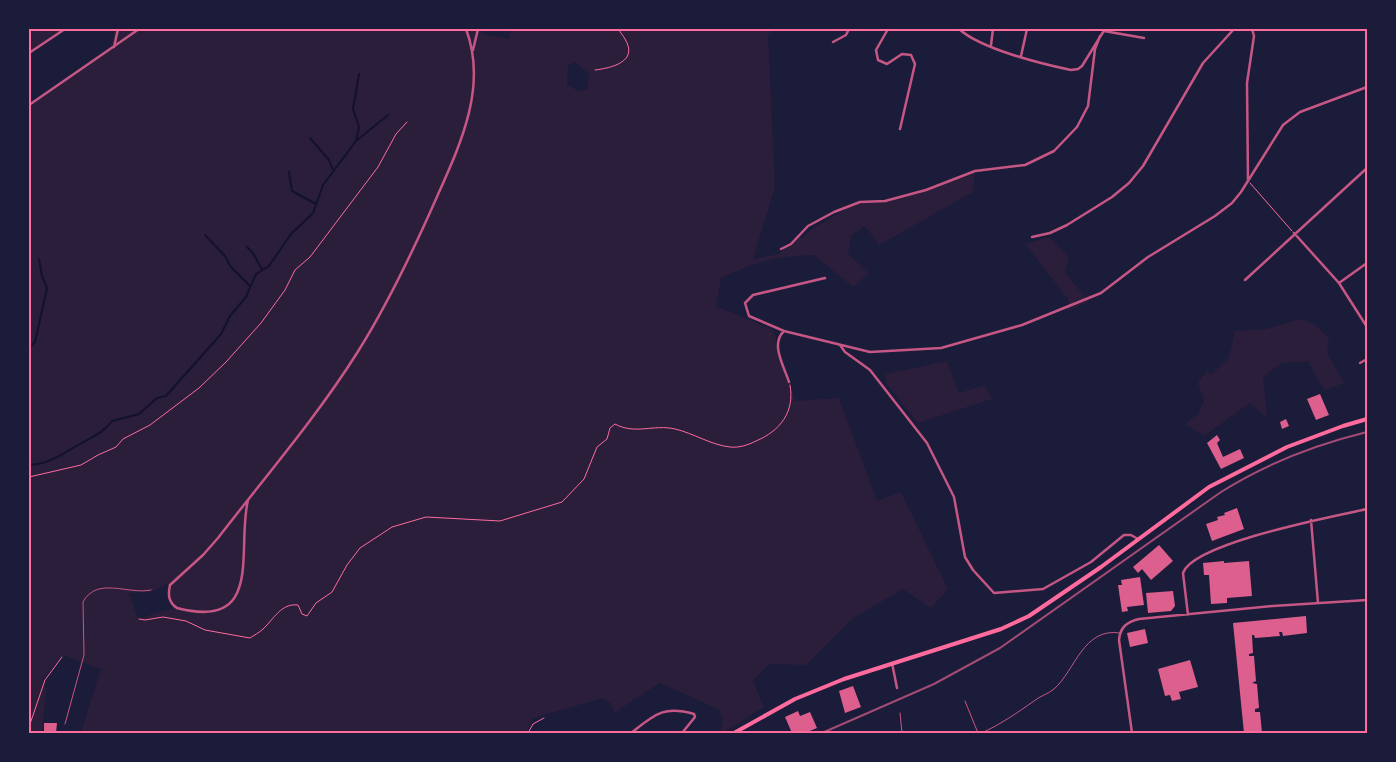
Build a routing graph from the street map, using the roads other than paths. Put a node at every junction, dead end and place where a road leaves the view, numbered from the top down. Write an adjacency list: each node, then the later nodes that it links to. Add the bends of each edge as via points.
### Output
1 (65, 29): 20 (street)
2 (118, 29): 18 (street)
3 (139, 29): 18 (street)
4 (466, 29): 19 (street)
5 (478, 29): 19 (street)
6 (849, 29): 16 (street, via 846,35)
7 (888, 29): 24 (street, via 876,50 878,60 887,64 902,54 911,55 915,64)
8 (959, 29): 17 (street, via 972,39)
9 (993, 29): 17 (street)
10 (1027, 29): 21 (street)
11 (1234, 29): 28 (street, via 1202,63 1143,166 1129,183 1067,225)
12 (1252, 29): 26 (street, via 1254,36 1247,83)
13 (1104, 30): 14 (street); 15 (street)
14 (1100, 36): 21 (street, via 1078,70); 29 (street, via 1095,49 1088,106 1077,127 1054,151 1025,165 974,171 926,190 885,201 860,202 808,226 791,244)
15 (1144, 38)
16 (833, 42)
17 (991, 45): 21 (street)
18 (113, 48): 23 (street)
19 (472, 51): 41 (street, via 470,112 456,153 407,262 358,352)
20 (29, 53)
21 (1021, 57)
22 (1367, 87): 26 (street, via 1300,112 1290,119)
23 (29, 105)
24 (900, 129)
25 (1367, 168): 27 (street)
26 (1248, 181): 36 (street, via 1232,203 1148,257 1101,293 1042,317 941,348 870,352)
27 (1294, 233): 32 (street); 33 (street)
28 (1032, 237)
29 (781, 249)
30 (1367, 263): 33 (street)
31 (824, 278): 35 (street, via 749,297 745,303 749,316)
32 (1244, 280)
33 (1339, 283): 34 (street)
34 (1367, 327)
35 (784, 331): 36 (street); 39 (street, via 776,343)
36 (839, 344): 44 (street, via 870,370 927,443 954,497 965,557 972,570 994,593 1043,589 1091,562 1124,535)
37 (1367, 359): 38 (street)
38 (1360, 363)
39 (789, 382)
40 (1367, 420): 44 (main road, via 1313,436 1209,486)
41 (248, 500): 41 (street, via 203,555 170,585 168,594 173,605 184,610 213,610 232,602 243,575 244,519)
42 (1367, 509): 43 (street)
43 (1311, 520): 47 (street); 48 (street, via 1218,549 1188,565 1184,570)
44 (1139, 539): 50 (main road, via 1030,616 1000,629)
45 (151, 590): 54 (lane, via 93,590 83,602 84,655)
46 (1367, 600): 47 (street)
47 (1318, 603): 48 (street)
48 (1188, 615): 49 (street, via 1134,620)
49 (1120, 633): 60 (lane, via 1101,635 1074,659 1054,689); 61 (street)
50 (892, 663): 51 (street); 55 (main road, via 795,699)
51 (897, 688)
52 (965, 701): 59 (lane)
53 (900, 714): 58 (lane)
54 (65, 724)
55 (735, 732)
56 (631, 733): 57 (street, via 658,713 674,710 694,714)
57 (682, 733)
58 (902, 733)
59 (978, 733)
60 (982, 733)
61 (1132, 733)

